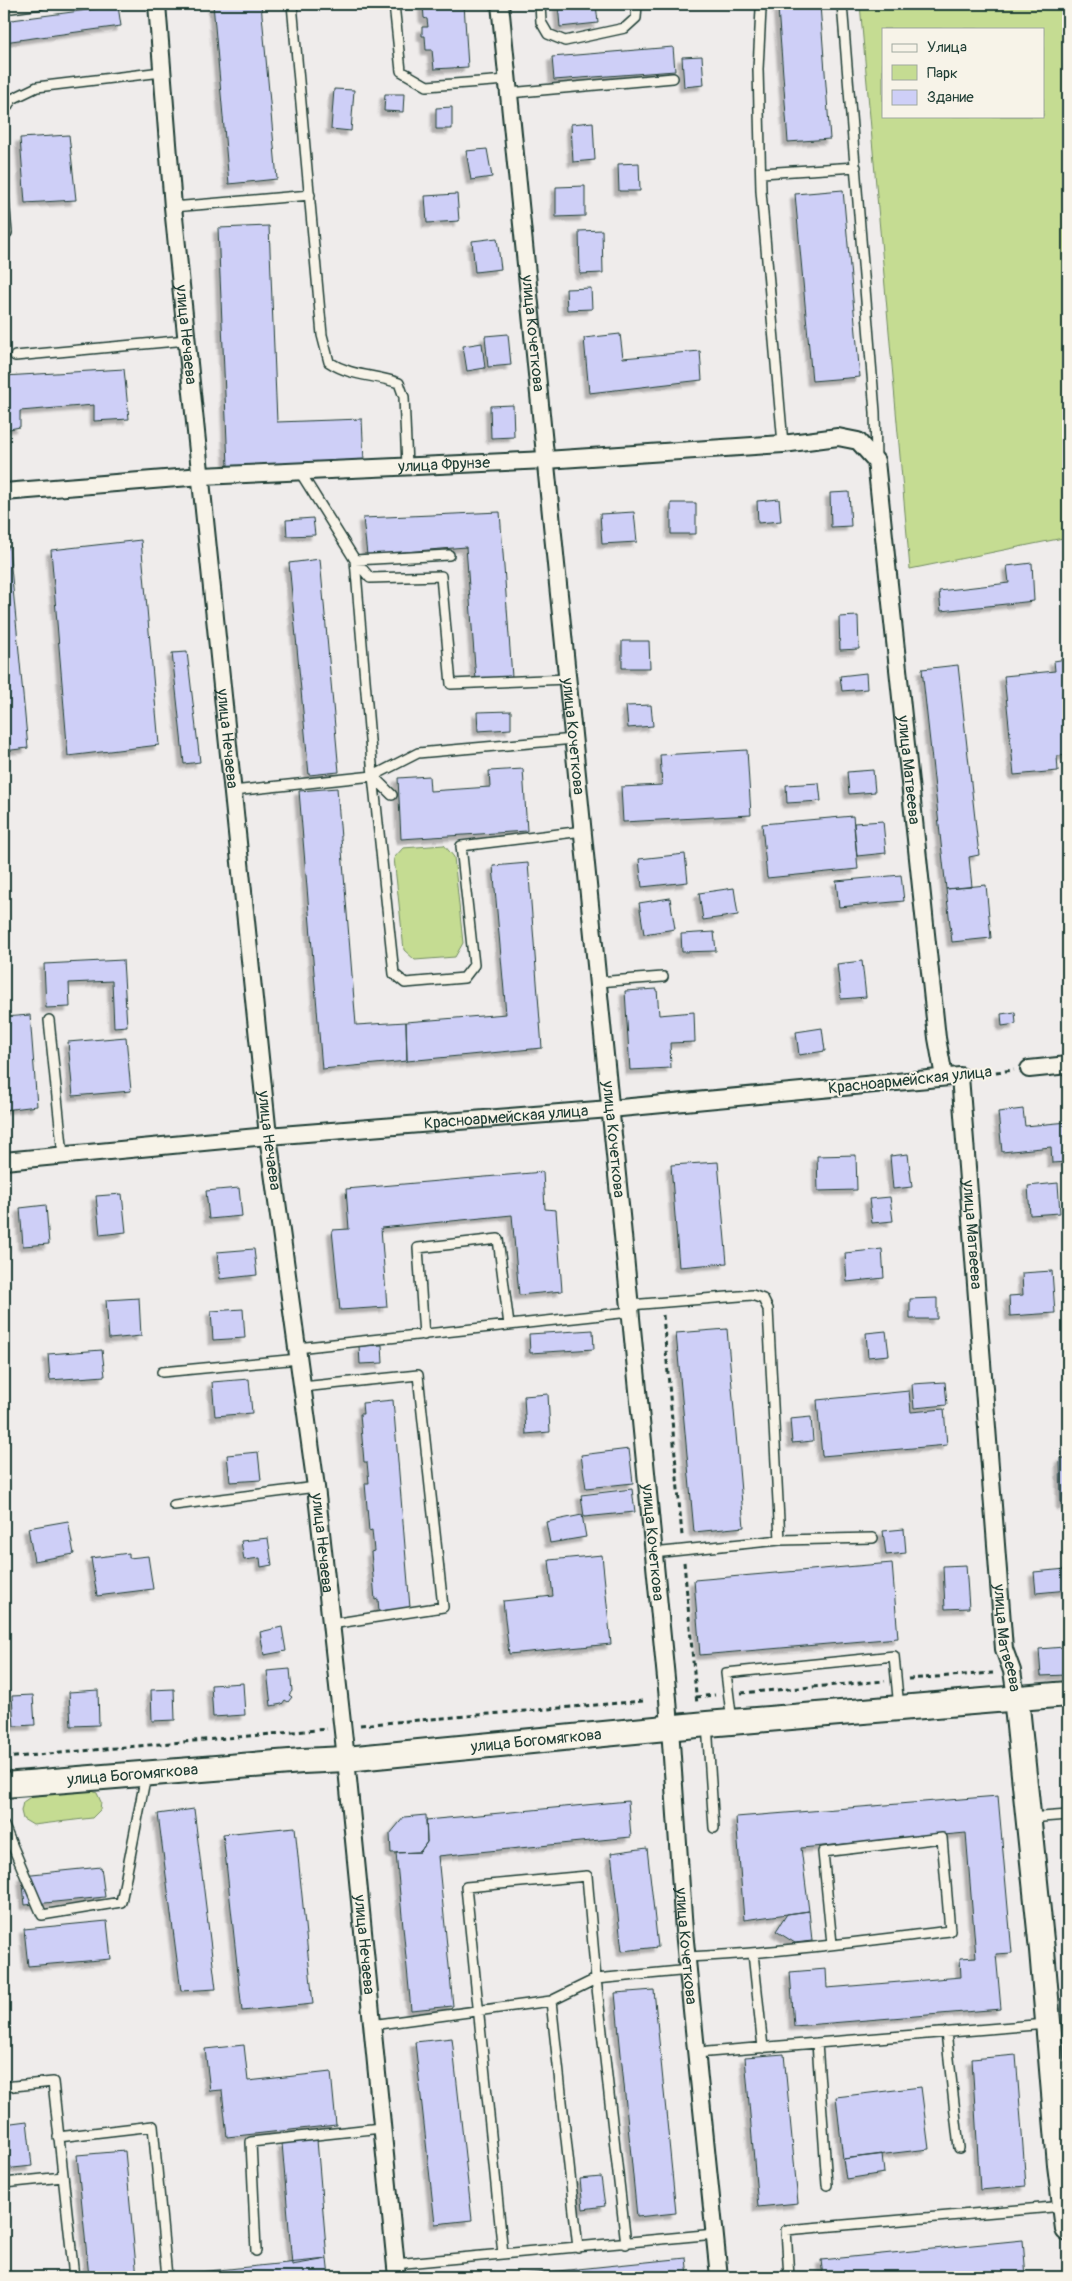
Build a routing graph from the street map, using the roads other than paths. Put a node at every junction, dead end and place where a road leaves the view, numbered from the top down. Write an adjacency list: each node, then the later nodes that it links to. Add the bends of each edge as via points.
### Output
1 (40, 4): 10 (lane)
2 (157, 4): 11 (street, улица Нечаева)
3 (292, 4): 17 (lane)
4 (394, 4): 13 (lane, via 401,71 427,86)
5 (500, 4): 13 (street, улица Кочеткова)
6 (540, 4): 7 (lane, via 541,22 548,34 564,42 626,28 636,18)
7 (636, 4)
8 (765, 4): 16 (lane, via 761,9 758,70)
9 (842, 4): 15 (lane)
10 (4, 9)
11 (162, 72): 14 (lane, via 37,87 12,99); 19 (street, улица Нечаева)
12 (673, 78): 13 (lane)
13 (508, 87): 24 (street, улица Кочеткова)
14 (4, 111)
15 (856, 167): 16 (lane); 25 (lane)
16 (762, 173): 23 (lane)
17 (310, 195): 19 (lane); 26 (lane, via 322,335 329,362 344,372 398,383 404,397)
18 (4, 198): 20 (lane)
19 (173, 207): 21 (street, улица Нечаева)
20 (7, 233)
21 (187, 340): 22 (lane); 28 (street, улица Нечаева)
22 (14, 356)
23 (783, 444): 24 (street, улица Фрунзе); 25 (street, улица Фрунзе, via 838,437 858,441)
24 (546, 460): 26 (street, улица Фрунзе); 32 (street, улица Кочеткова)
25 (876, 461): 43 (street, улица Матвеева, via 936,1029)
26 (407, 466): 27 (street, улица Фрунзе)
27 (300, 472): 28 (street, улица Фрунзе); 31 (lane)
28 (202, 476): 29 (street, улица Фрунзе); 35 (street, улица Нечаева)
29 (4, 492)
30 (449, 556): 31 (lane)
31 (355, 560): 32 (lane, via 370,578 442,576 451,684); 34 (lane)
32 (568, 679): 33 (street, улица Кочеткова)
33 (574, 739): 34 (lane, via 418,753); 37 (street, улица Кочеткова)
34 (373, 776): 35 (lane); 36 (lane); 37 (lane, via 394,974 405,983 464,978 474,965 461,846)
35 (233, 791): 45 (street, улица Нечаева)
36 (392, 795)
37 (583, 831): 39 (street, улица Кочеткова)
38 (663, 976): 39 (lane)
39 (597, 982): 44 (street, улица Кочеткова)
40 (49, 1020): 46 (lane)
41 (1068, 1065): 42 (street)
42 (1029, 1069)
43 (952, 1077): 44 (street, Красноармейская улица); 61 (street, улица Матвеева, via 1004,1649 1012,1671)
44 (610, 1109): 45 (street, Красноармейская улица); 48 (street, улица Кочеткова)
45 (268, 1136): 46 (street, Красноармейская улица); 51 (street, улица Нечаева)
46 (63, 1155): 47 (street, Красноармейская улица)
47 (4, 1161)
48 (630, 1309): 49 (lane); 57 (lane, via 662,1302 752,1295 763,1299 768,1309); 58 (street, улица Кочеткова)
49 (509, 1326): 50 (lane); 50 (lane, via 498,1239 418,1248)
50 (424, 1335): 51 (lane)
51 (298, 1354): 52 (lane); 53 (street, улица Нечаева)
52 (162, 1372)
53 (302, 1387): 54 (street, улица Нечаева); 59 (lane, via 418,1375 443,1607)
54 (316, 1487): 55 (lane); 59 (street, улица Нечаева)
55 (174, 1505)
56 (873, 1538): 57 (lane)
57 (780, 1540): 58 (lane)
58 (653, 1553): 65 (street, улица Кочеткова)
59 (331, 1624): 66 (street, улица Нечаева)
60 (1068, 1694): 61 (street, улица Богомягкова)
61 (1016, 1698): 62 (street, улица Богомягкова); 70 (street, улица Матвеева)
62 (899, 1708): 63 (street, улица Богомягкова); 63 (lane, via 894,1656 726,1673)
63 (732, 1722): 64 (street, улица Богомягкова)
64 (707, 1724): 65 (street, улица Богомягкова); 72 (lane)
65 (670, 1728): 66 (street, улица Богомягкова); 75 (street, улица Кочеткова)
66 (346, 1759): 67 (street, улица Богомягкова); 80 (street, улица Нечаева)
67 (147, 1774): 68 (street, улица Богомягкова); 71 (lane, via 122,1902 42,1915)
68 (4, 1786)
69 (1068, 1815): 70 (lane)
70 (1028, 1818): 79 (street, улица Матвеева)
71 (4, 1826)
72 (714, 1828)
73 (832, 1944): 73 (lane, via 950,1931 942,1838 823,1852); 74 (lane)
74 (753, 1953): 75 (lane); 83 (lane)
75 (688, 1964): 76 (lane); 84 (street, улица Кочеткова)
76 (596, 1979): 77 (lane); 78 (lane, via 587,1876 466,1887); 96 (lane)
77 (552, 2001): 78 (lane); 97 (lane)
78 (478, 2011): 80 (lane); 99 (lane)
79 (1048, 2024): 81 (lane); 86 (street, улица Матвеева)
80 (371, 2025): 87 (street, улица Нечаева)
81 (946, 2032): 82 (lane); 89 (lane)
82 (818, 2043): 83 (lane); 92 (lane)
83 (763, 2048): 84 (lane)
84 (696, 2053): 95 (street, улица Кочеткова)
85 (4, 2088): 88 (lane, via 53,2082)
86 (1063, 2126): 93 (street, улица Матвеева)
87 (382, 2128): 98 (lane, via 251,2142); 100 (street, улица Нечаева)
88 (58, 2137): 90 (lane); 102 (lane, via 153,2126)
89 (959, 2148)
90 (62, 2177): 91 (lane); 101 (lane)
91 (4, 2183)
92 (827, 2185)
93 (1067, 2206): 94 (street, улица Матвеева); 104 (lane, via 786,2230)
94 (1068, 2229)
95 (715, 2234): 96 (lane); 103 (street, улица Кочеткова)
96 (626, 2244): 97 (lane)
97 (578, 2248): 99 (lane)
98 (256, 2251)
99 (503, 2254): 100 (lane)
100 (396, 2270)
101 (74, 2277)
102 (167, 2277)
103 (719, 2277)
104 (789, 2277)

